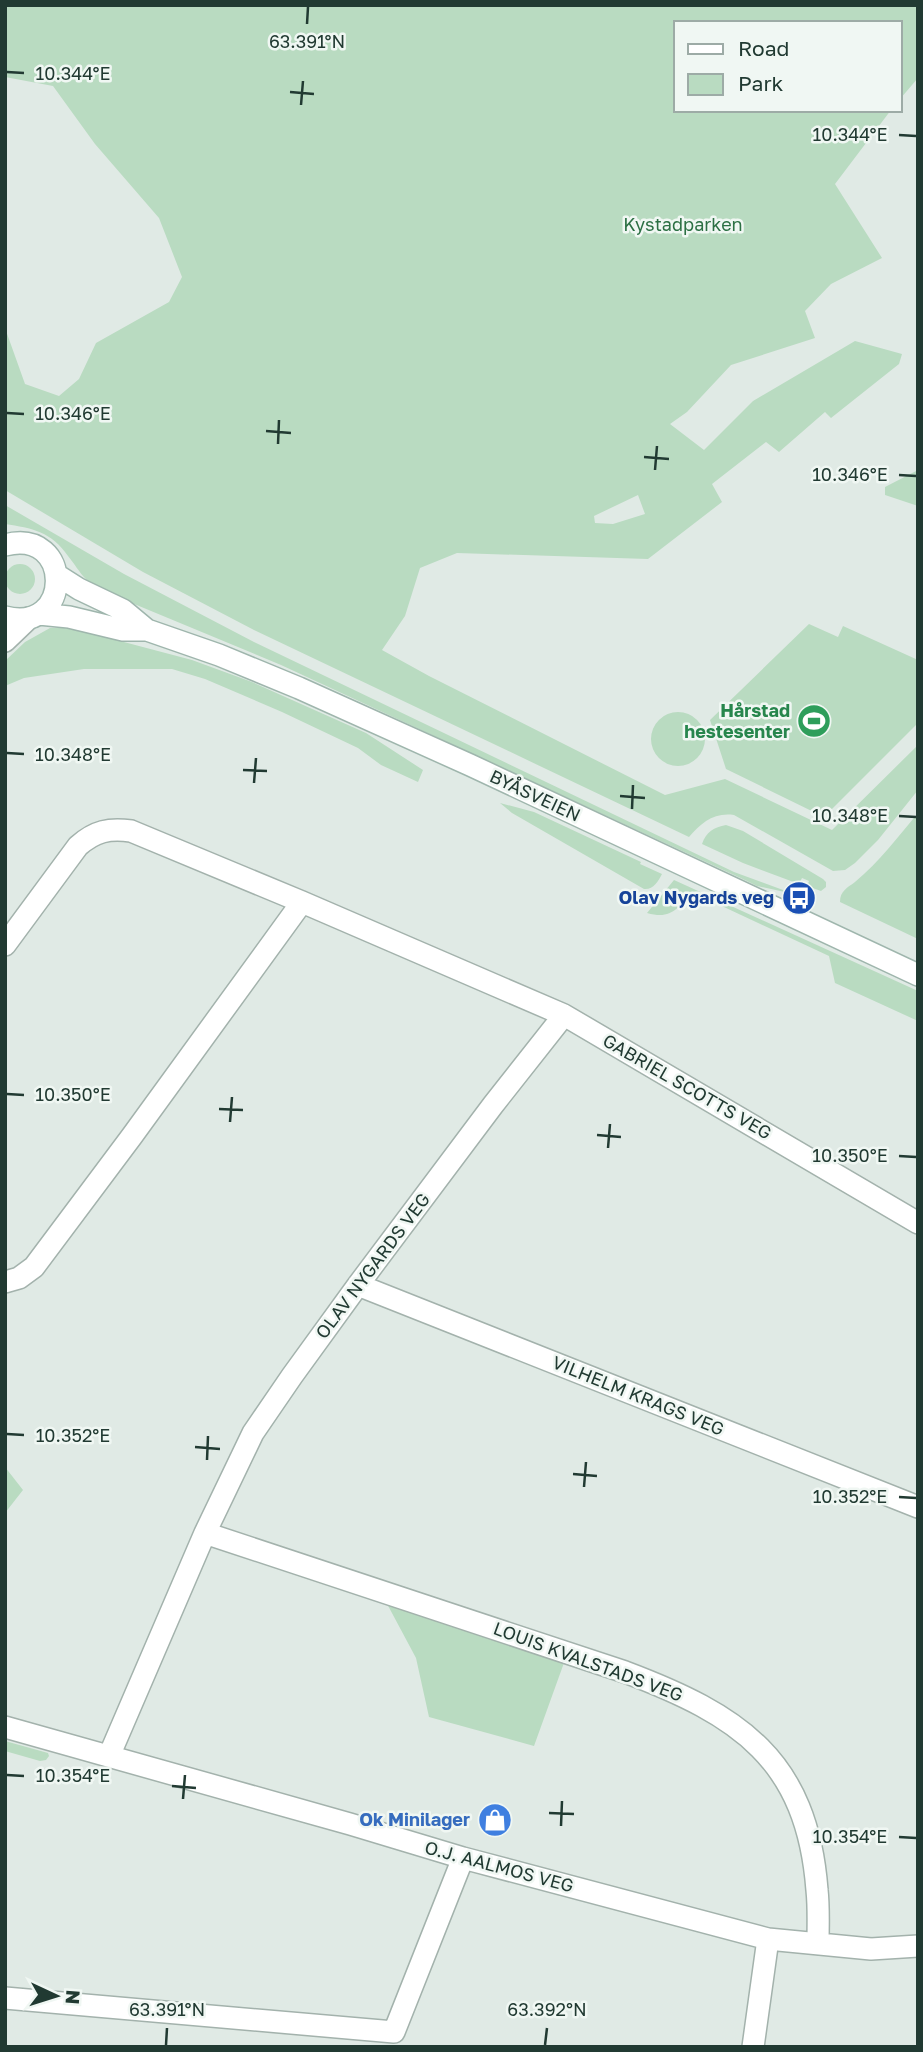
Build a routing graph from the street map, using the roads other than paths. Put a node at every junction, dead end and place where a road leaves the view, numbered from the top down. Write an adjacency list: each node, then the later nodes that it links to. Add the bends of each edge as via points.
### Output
1 (8, 542): 2 (street, via 37,547 47,554)
2 (57, 575): 3 (street, via 54,598); 5 (street, BYÅSVEIEN, via 123,610)
3 (34, 616): 4 (street, BYÅSVEIEN); 5 (street, BYÅSVEIEN); 6 (street)
4 (5, 617)
5 (147, 630): 9 (street, BYÅSVEIEN, via 299,688)
6 (5, 641)
7 (302, 902): 8 (street, via 131,831 99,831 78,846); 10 (street); 12 (street, via 34,1267)
8 (5, 945)
9 (918, 975)
10 (564, 1015): 11 (street, GABRIEL SCOTTS VEG); 13 (street, OLAV NYGARDS VEG)
11 (918, 1223)
12 (5, 1282)
13 (358, 1285): 14 (street, VILHELM KRAGS VEG); 15 (street, OLAV NYGARDS VEG, via 253,1433)
14 (918, 1507)
15 (205, 1532): 17 (street, OLAV NYGARDS VEG); 20 (street, LOUIS KVALSTADS VEG, via 625,1672 709,1708 747,1734 776,1765 795,1798 808,1832 817,1889)
16 (5, 1727): 17 (street, O.J. AALMOS VEG)
17 (109, 1756): 18 (street, O.J. AALMOS VEG)
18 (463, 1858): 19 (street, O.J. AALMOS VEG); 23 (street)
19 (768, 1939): 20 (street, O.J. AALMOS VEG); 24 (street)
20 (818, 1944): 21 (street, O.J. AALMOS VEG, via 871,1949)
21 (918, 1946)
22 (5, 1998): 23 (street)
23 (397, 2039)
24 (753, 2047)

